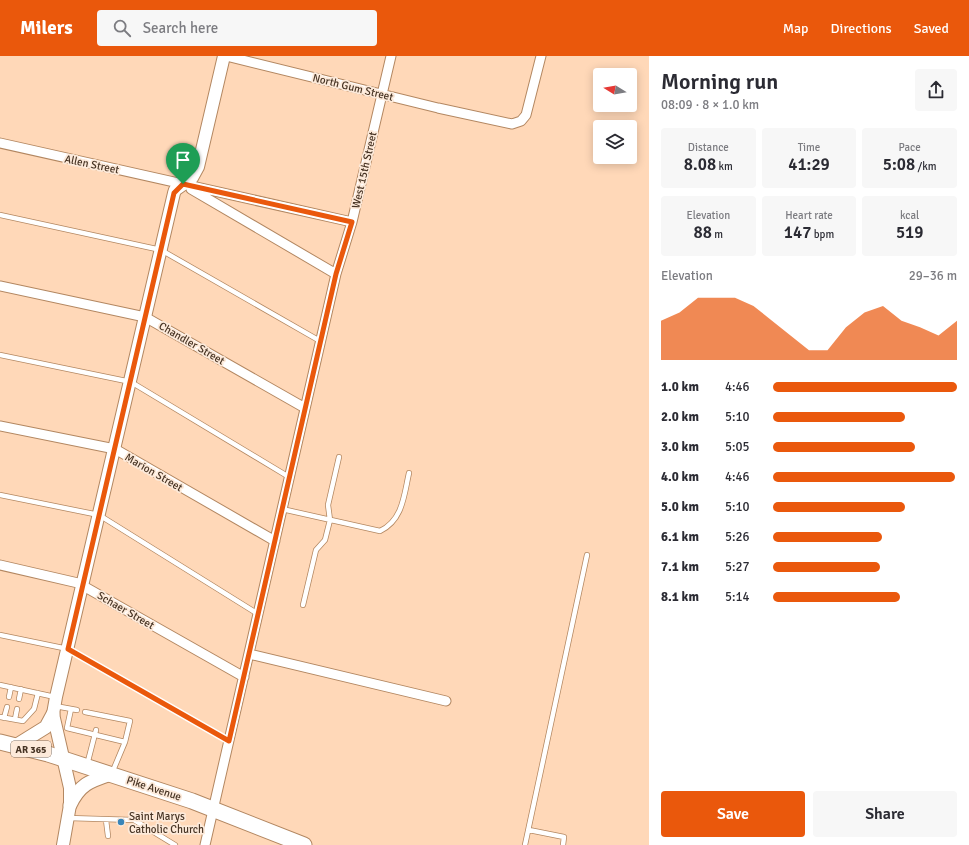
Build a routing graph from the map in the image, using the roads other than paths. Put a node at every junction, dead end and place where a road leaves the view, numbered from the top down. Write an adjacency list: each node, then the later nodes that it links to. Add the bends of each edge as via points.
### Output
1 (225, 56): 4 (street, North Gum Street); 6 (street, via 198,167 195,175)
2 (391, 56): 4 (street, West 15th Street)
3 (541, 56): 4 (street, North Gum Street, via 525,118 512,124)
4 (382, 94): 8 (street, West 15th Street)
5 (0, 144): 6 (street, Allen Street)
6 (183, 184): 8 (street, Allen Street); 9 (street, via 174,193); 10 (street, Allen Street)
7 (0, 215): 9 (lane)
8 (352, 222): 10 (street, West 15th Street)
9 (161, 250): 12 (street); 13 (lane)
10 (336, 274): 13 (street, West 15th Street)
11 (0, 286): 12 (street, Chandler Street)
12 (145, 317): 15 (street); 16 (street, Chandler Street)
13 (321, 341): 16 (street, West 15th Street)
14 (0, 355): 15 (lane)
15 (130, 382): 18 (street); 21 (lane)
16 (305, 408): 21 (street, West 15th Street)
17 (0, 426): 18 (street, Marion Street)
18 (115, 449): 24 (street); 26 (street, Marion Street)
19 (339, 457): 25 (lane, via 328,505)
20 (409, 473): 25 (lane, via 400,511 389,526 380,531)
21 (290, 477): 23 (street, West 15th Street)
22 (0, 495): 24 (lane)
23 (282, 509): 25 (lane); 26 (street, West 15th Street)
24 (99, 515): 29 (street); 31 (lane)
25 (330, 520): 30 (lane, via 325,540 316,550)
26 (275, 541): 31 (street, West 15th Street)
27 (587, 554): 67 (lane)
28 (0, 565): 29 (street, Schaer Street)
29 (82, 585): 33 (street); 35 (street, Schaer Street)
30 (303, 605)
31 (258, 614): 34 (street, West 15th Street)
32 (0, 635): 33 (lane)
33 (68, 649): 43 (street); 56 (lane)
34 (249, 654): 35 (street, West 15th Street); 42 (street)
35 (244, 677): 56 (street, West 15th Street)
36 (0, 685): 37 (lane)
37 (11, 687): 38 (lane); 40 (lane)
38 (21, 689): 39 (lane); 41 (lane)
39 (38, 693): 43 (lane); 51 (lane, via 34,709 24,721)
40 (9, 697)
41 (19, 699)
42 (446, 701)
43 (55, 706): 46 (lane); 59 (main road, via 46,727); 60 (street)
44 (7, 707): 49 (lane)
45 (17, 709): 51 (lane)
46 (71, 709): 47 (lane); 55 (lane, via 67,728)
47 (77, 710)
48 (100, 715): 50 (lane); 52 (lane, via 87,712); 53 (lane)
49 (2, 717): 51 (lane)
50 (113, 717): 54 (lane); 58 (lane, via 130,721)
51 (15, 719)
52 (87, 719)
53 (99, 721)
54 (111, 724)
55 (96, 732): 58 (lane); 61 (lane)
56 (229, 741): 64 (street, West 15th Street)
57 (0, 742): 59 (main road, Pike Avenue / AR 365)
58 (125, 742): 62 (lane)
59 (17, 745): 60 (main road, Pike Avenue / AR 365)
60 (62, 759): 61 (main road, Pike Avenue / AR 365); 63 (street, via 70,788)
61 (87, 766): 62 (main road, Pike Avenue / AR 365)
62 (111, 774): 63 (main road, via 80,788); 64 (main road, Pike Avenue / AR 365)
63 (70, 805): 65 (street)
64 (214, 809): 71 (street, West 15th Street); 72 (main road, Pike Avenue / AR 365)
65 (68, 818): 66 (lane); 69 (street)
66 (106, 820): 68 (lane); 70 (lane, via 134,820)
67 (529, 830): 73 (lane); 74 (lane, via 564,837)
68 (108, 836)
69 (63, 845)
70 (175, 845)
71 (205, 845)
72 (304, 845)
73 (526, 845)
74 (563, 845)

